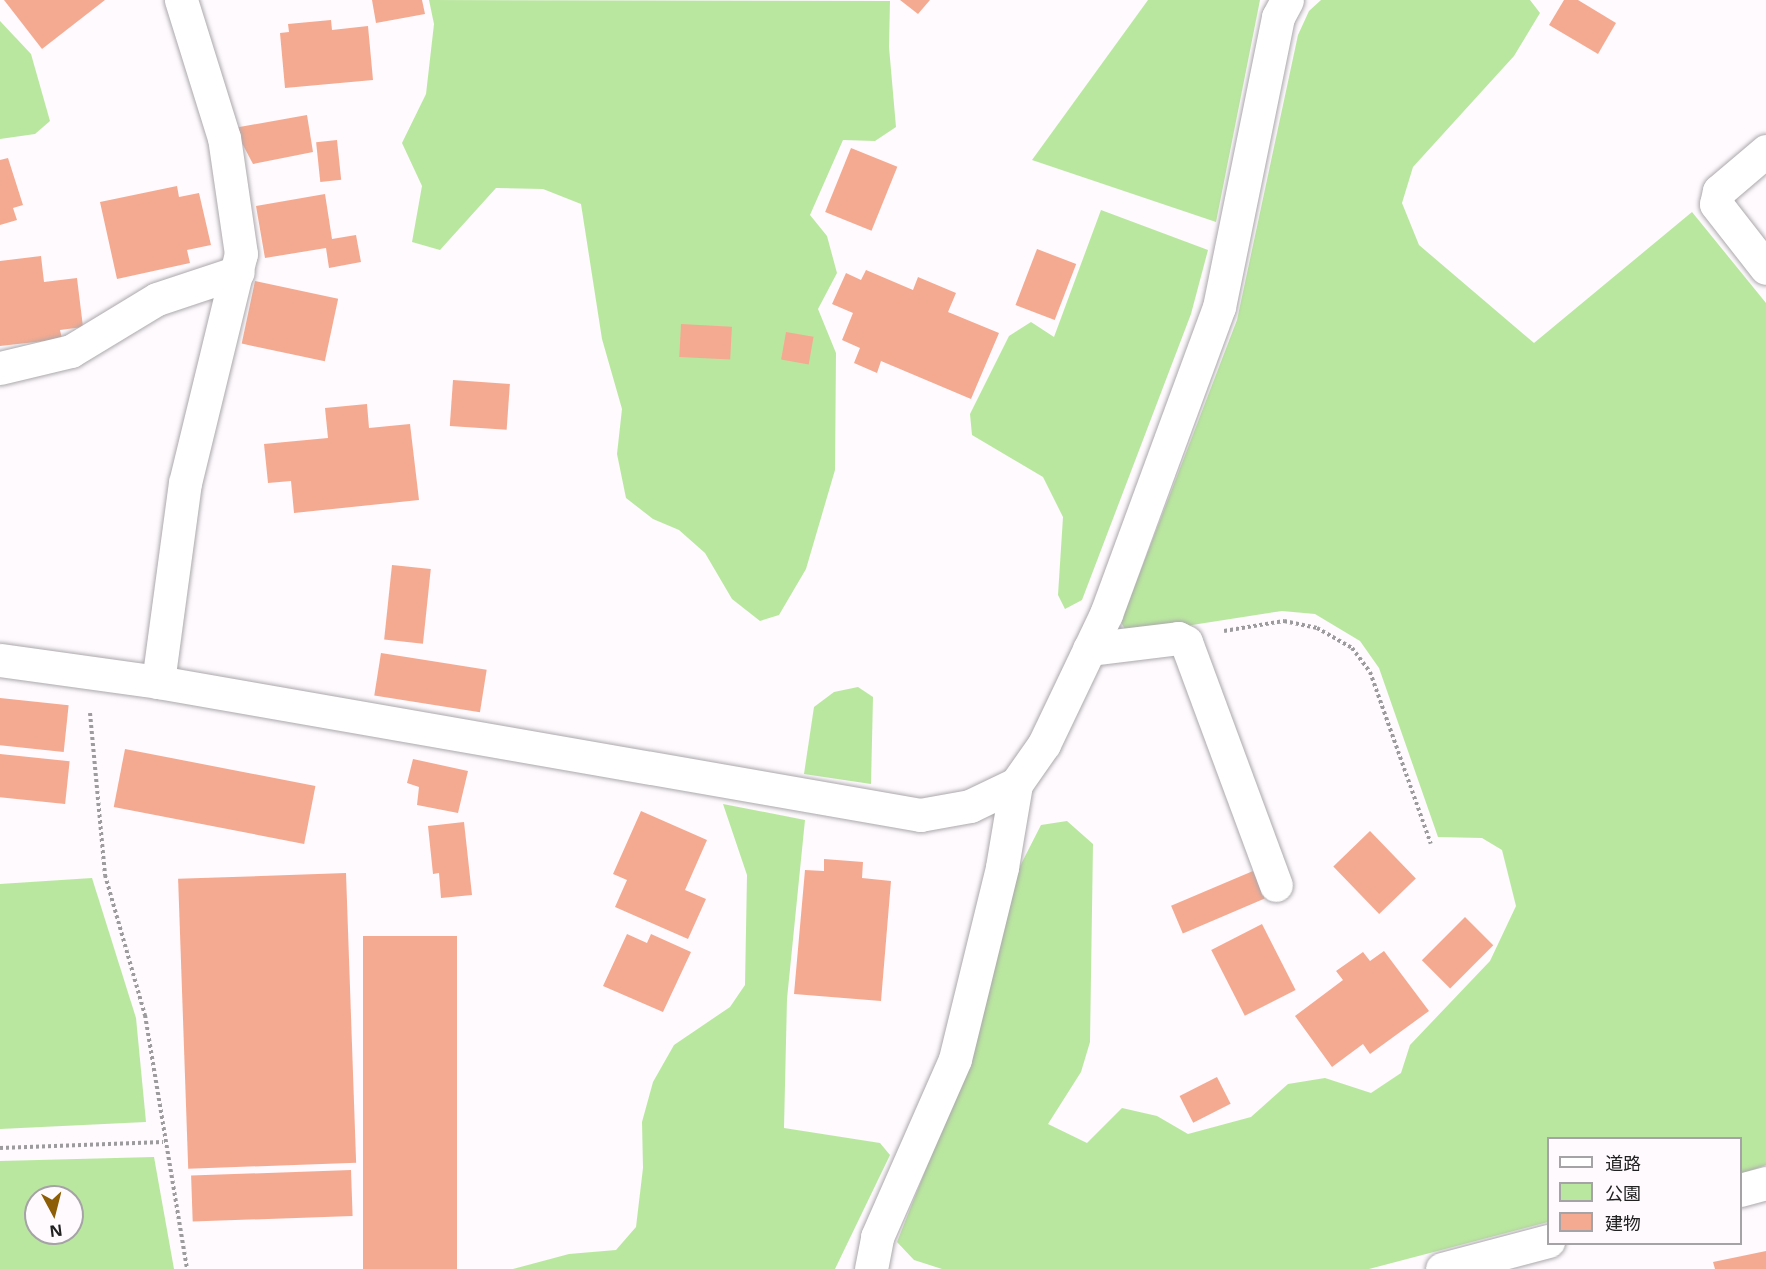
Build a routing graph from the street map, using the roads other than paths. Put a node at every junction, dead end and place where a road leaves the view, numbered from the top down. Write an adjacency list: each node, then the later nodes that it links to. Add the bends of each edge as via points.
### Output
1 (181, 0): 5 (street, via 224,138 241,254)
2 (1287, 0): 7 (street, via 1278,17 1218,307 1106,614)
3 (1766, 151): 4 (street, via 1719,190 1716,204)
4 (1766, 268)
5 (238, 272): 6 (street, via 157,299 71,351); 9 (street, via 185,483)
6 (0, 368)
7 (1089, 649): 10 (street, via 1044,744); 11 (street, via 1178,638 1186,642)
8 (0, 660): 9 (street)
9 (158, 682): 10 (street, via 920,815 970,806)
10 (1016, 784): 15 (street, via 1002,867 955,1059 877,1237)
11 (1276, 885)
12 (1766, 1183): 13 (street)
13 (1742, 1189)
14 (1547, 1241): 16 (street)
15 (871, 1269)
16 (1442, 1269)

